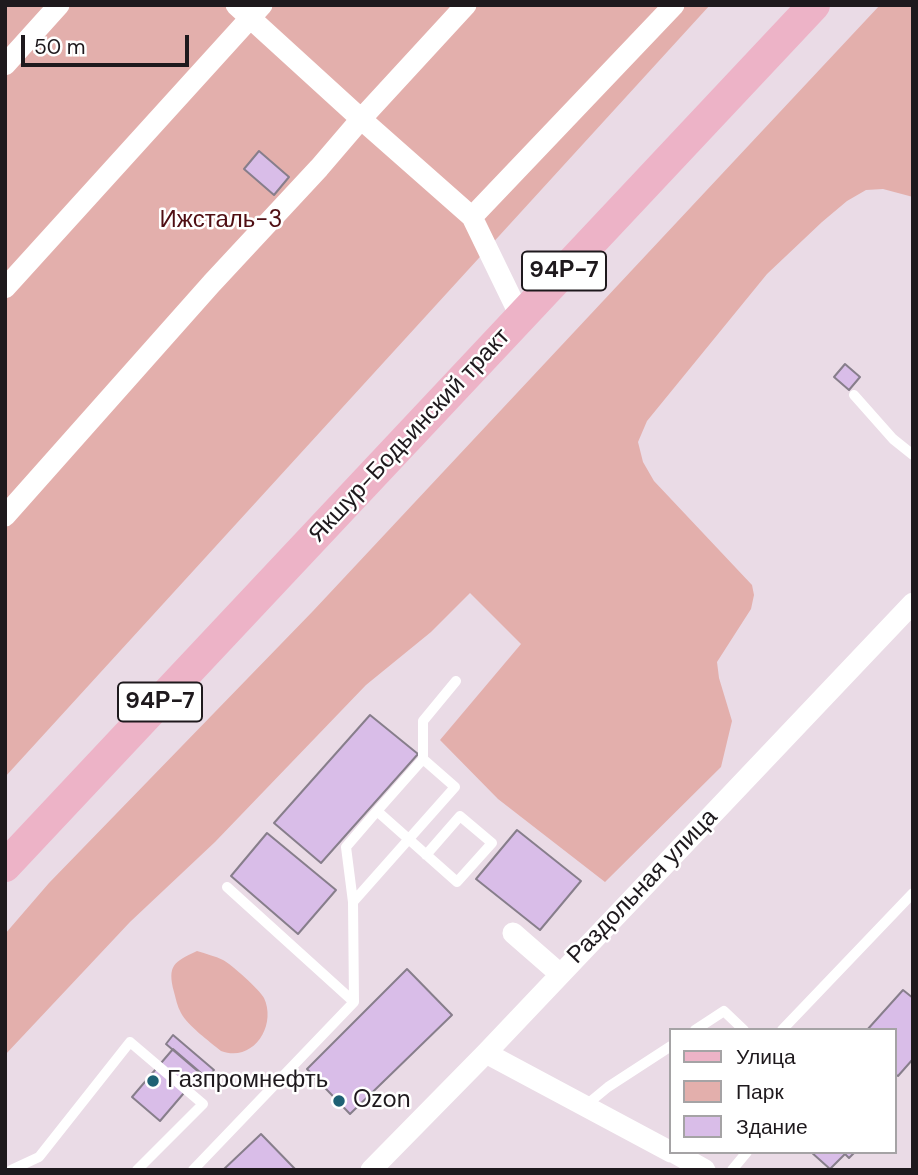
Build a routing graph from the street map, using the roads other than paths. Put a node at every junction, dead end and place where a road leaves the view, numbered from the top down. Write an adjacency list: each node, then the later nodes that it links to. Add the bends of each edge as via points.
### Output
1 (59, 5): 6 (street)
2 (466, 5): 7 (street)
3 (674, 5): 8 (street)
4 (814, 5): 10 (main road, Якшур-Бодьинский тракт / 94Р-7)
5 (249, 10): 7 (street); 9 (street)
6 (5, 65)
7 (361, 119): 8 (street); 13 (street)
8 (472, 217): 10 (street)
9 (5, 288)
10 (521, 318): 20 (main road, Якшур-Бодьинский тракт / 94Р-7)
11 (854, 396): 12 (lane)
12 (913, 455)
13 (5, 516)
14 (913, 603): 25 (street, Раздольная улица)
15 (456, 681): 16 (lane, via 424,721)
16 (422, 759): 17 (lane); 18 (lane, via 455,787)
17 (377, 811): 18 (lane); 23 (lane, via 346,847)
18 (408, 839): 19 (lane); 23 (lane)
19 (426, 855): 19 (lane, via 457,882 492,843 460,816)
20 (5, 866)
21 (228, 887): 26 (lane)
22 (913, 893): 29 (lane)
23 (353, 902): 26 (lane)
24 (513, 933): 25 (street)
25 (560, 974): 31 (street, Раздольная улица)
26 (354, 1002): 38 (lane)
27 (698, 1028): 28 (lane, via 724,1011)
28 (742, 1028)
29 (784, 1028)
30 (670, 1047): 32 (lane)
31 (486, 1053): 32 (street); 39 (street, Раздольная улица)
32 (585, 1106): 33 (street)
33 (670, 1151)
34 (676, 1154): 40 (street)
35 (745, 1154): 41 (lane)
36 (11, 1170): 37 (lane, via 39,1157 130,1042 203,1104)
37 (137, 1170)
38 (193, 1170)
39 (371, 1170)
40 (705, 1170)
41 (732, 1170)

